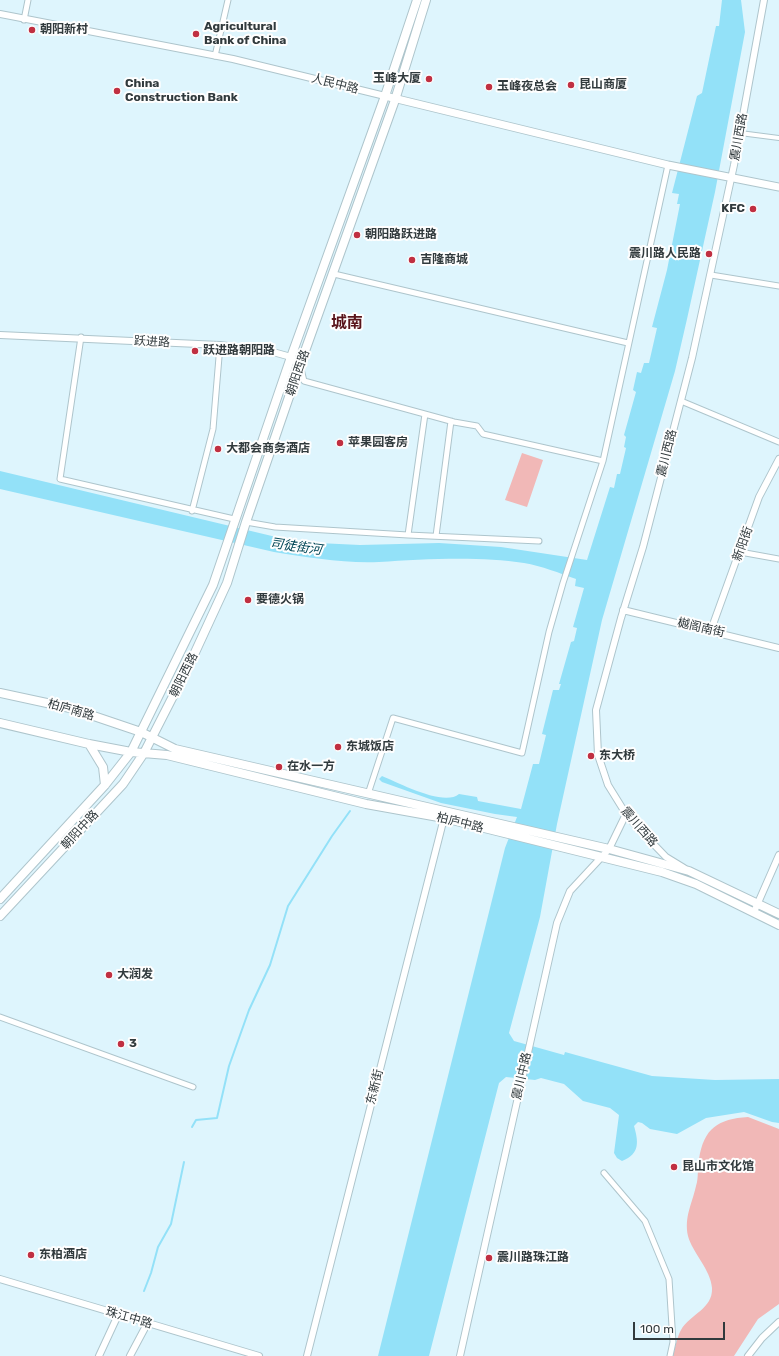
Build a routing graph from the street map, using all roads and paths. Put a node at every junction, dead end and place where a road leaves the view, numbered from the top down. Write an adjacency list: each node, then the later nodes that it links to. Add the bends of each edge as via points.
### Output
1 (28, 0): 7 (street)
2 (228, 0): 8 (street)
3 (416, 0): 9 (main road, 朝阳西路)
4 (426, 0): 10 (main road, 朝阳西路)
5 (764, 0): 11 (street, 震川西路)
6 (0, 14): 7 (street, 人民中路)
7 (24, 20): 8 (street, 人民中路)
8 (216, 56): 9 (street, 人民中路)
9 (385, 96): 10 (main road, 人民中路); 23 (main road, 朝阳西路)
10 (395, 100): 13 (main road, 人民中路); 16 (main road, 朝阳西路)
11 (740, 133): 12 (street); 14 (street, 震川西路)
12 (779, 138)
13 (668, 165): 14 (main road, 人民中路); 21 (street)
14 (731, 178): 15 (main road, 人民中路); 17 (street, 震川西路)
15 (779, 187)
16 (334, 274): 21 (street); 24 (main road, 朝阳西路)
17 (711, 275): 18 (street); 25 (street, 震川西路)
18 (779, 286)
19 (0, 335): 20 (street, 跃进路)
20 (81, 338): 22 (street, 跃进路); 31 (street, via 60,479)
21 (628, 343): 30 (street)
22 (220, 345): 23 (street, 跃进路); 31 (street, via 213,429)
23 (291, 357): 24 (street, 跃进路); 32 (main road, 朝阳西路)
24 (300, 365): 26 (street, via 304,381); 33 (main road, 朝阳西路)
25 (681, 401): 28 (street); 39 (street, 震川西路, via 643,547)
26 (425, 414): 27 (street); 34 (street)
27 (451, 421): 30 (street, via 477,426 483,434); 35 (street)
28 (779, 442)
29 (779, 459): 37 (street, 新阳街, via 759,497)
30 (603, 461): 50 (street, via 549,632 522,753 393,718)
31 (192, 511): 32 (street)
32 (233, 522): 44 (main road, 朝阳西路, via 213,585)
33 (245, 525): 34 (street); 45 (main road, 朝阳西路, via 227,583)
34 (408, 535): 35 (street)
35 (436, 536): 36 (street)
36 (540, 541)
37 (740, 552): 38 (street); 40 (street, 新阳街)
38 (779, 559)
39 (623, 610): 40 (street, 樾阁南街); 51 (street, 震川西路, via 596,710 598,755 608,785)
40 (711, 630): 41 (street, 樾阁南街)
41 (779, 648)
42 (0, 693): 44 (main road, 柏庐南路, via 70,708)
43 (0, 723): 46 (main road)
44 (141, 732): 45 (main road, 柏庐中路); 47 (main road, 朝阳中路)
45 (152, 738): 48 (main road, 朝阳中路); 50 (main road, 柏庐中路, via 175,749)
46 (89, 744): 47 (main road); 49 (main road, via 103,767)
47 (131, 752): 48 (main road, 柏庐中路); 49 (main road, 朝阳中路)
48 (144, 752): 52 (main road, 柏庐中路, via 167,755 366,804); 61 (main road, 朝阳中路, via 123,784)
49 (104, 785): 57 (main road, 朝阳中路)
50 (368, 794): 53 (main road, 柏庐中路)
51 (626, 814): 53 (street, 震川中路); 56 (street, 震川西路, via 666,857)
52 (444, 818): 55 (main road, 柏庐中路); 73 (street, 东新街)
53 (609, 849): 55 (street, 震川中路); 56 (main road, 柏庐中路)
54 (779, 855): 58 (street)
55 (602, 858): 59 (main road, 柏庐中路, via 680,878); 74 (street, 震川中路, via 570,891 557,923)
56 (689, 871): 58 (main road, 柏庐中路)
57 (0, 899)
58 (759, 903): 59 (street); 60 (main road, 柏庐中路)
59 (754, 912): 62 (main road, 柏庐中路)
60 (779, 914)
61 (0, 916)
62 (779, 925)
63 (0, 1018): 64 (street)
64 (193, 1087)
65 (604, 1174): 75 (street, via 645,1221 669,1279 673,1342)
66 (0, 1279): 67 (street, 珠江中路)
67 (118, 1315): 69 (street, 珠江中路); 70 (street)
68 (779, 1322): 76 (street)
69 (147, 1324): 71 (street); 72 (street, 珠江中路)
70 (99, 1356)
71 (130, 1356)
72 (259, 1356)
73 (307, 1356)
74 (460, 1356)
75 (670, 1356)
76 (748, 1356)

